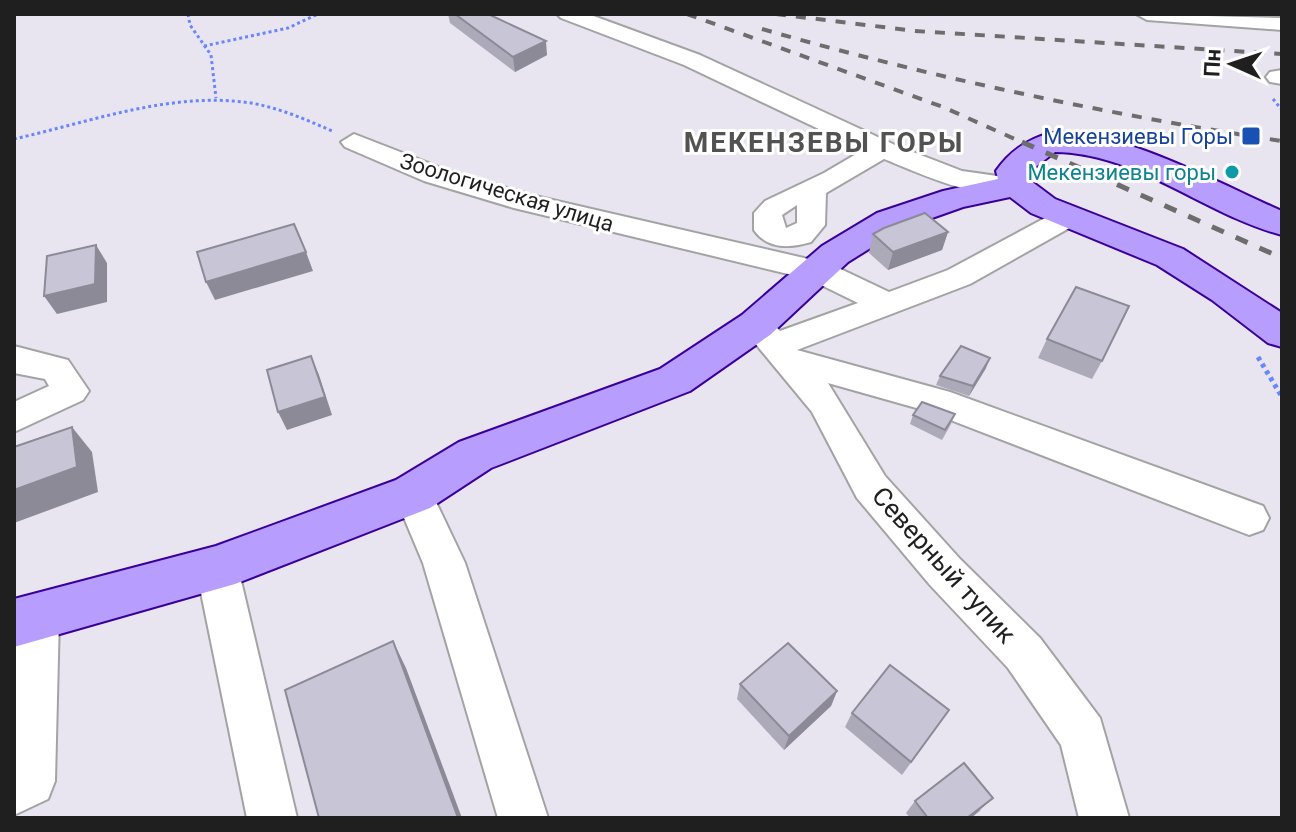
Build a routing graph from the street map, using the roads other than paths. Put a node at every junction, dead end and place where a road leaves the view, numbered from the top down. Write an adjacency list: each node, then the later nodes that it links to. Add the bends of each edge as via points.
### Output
1 (568, 14): 6 (street, via 692,60)
2 (1147, 14): 3 (street)
3 (1230, 17): 4 (street)
4 (1282, 24)
5 (354, 142): 11 (street, Зоологическая улица, via 434,175 524,202)
6 (882, 149): 7 (street, via 957,179); 8 (street)
7 (1016, 186): 9 (main road, via 1043,206); 10 (main road, via 1012,171 1020,162 1045,144 1071,142 1107,151); 11 (main road, via 955,198 889,221 835,254)
8 (812, 187)
9 (1070, 216): 12 (street, via 995,260); 13 (main road, via 1170,257)
10 (1282, 224)
11 (819, 271): 12 (street, Зоологическая улица); 14 (main road)
12 (888, 304): 14 (street)
13 (1282, 333)
14 (771, 343): 17 (main road, via 475,455); 18 (street); 24 (street, Северный тупик, via 825,403 871,487 1024,653 1083,735)
15 (14, 358): 16 (street, via 56,369 71,391)
16 (14, 418)
17 (413, 494): 19 (main road); 23 (street, via 444,563)
18 (1249, 518)
19 (217, 568): 20 (main road); 22 (street)
20 (26, 620): 21 (street, via 30,781)
21 (14, 790)
22 (272, 818)
23 (523, 818)
24 (1104, 818)

